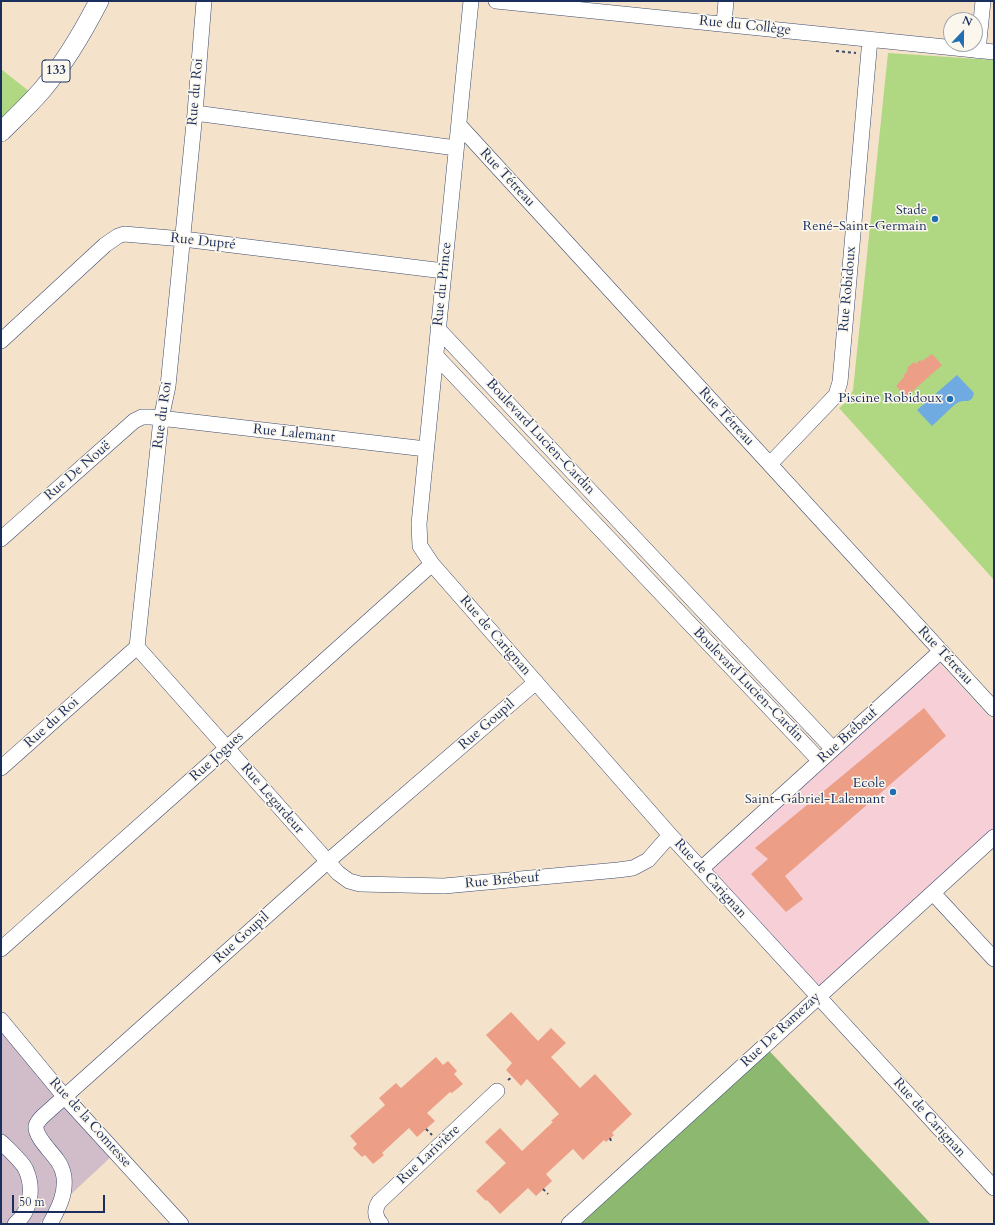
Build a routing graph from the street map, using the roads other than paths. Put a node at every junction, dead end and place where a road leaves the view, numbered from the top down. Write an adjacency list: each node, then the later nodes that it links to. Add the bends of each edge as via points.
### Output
1 (99, 1): 15 (main road, 133, via 57,70 30,103)
2 (204, 1): 13 (street, Rue du Roi)
3 (471, 1): 14 (street, Rue du Prince)
4 (496, 1): 8 (street, Rue du Collège)
5 (726, 1): 8 (street)
6 (983, 1): 7 (street)
7 (982, 12)
8 (724, 24): 9 (street, Rue du Collège)
9 (870, 39): 10 (street, Rue du Collège); 25 (street, Rue Robidoux, via 840,382 836,395)
10 (943, 47)
11 (983, 51): 12 (street, Rue du Collège)
12 (994, 52)
13 (195, 113): 16 (street); 17 (street, Rue du Roi)
14 (459, 125): 16 (street, Rue du Prince); 25 (street, Rue Tétreau)
15 (1, 132)
16 (456, 148): 18 (street, Rue du Prince)
17 (182, 239): 18 (street, Rue Dupré); 20 (street, Rue Dupré, via 124,234 118,236); 22 (street, Rue du Roi, via 168,386)
18 (444, 271): 19 (street, Rue du Prince)
19 (438, 329): 21 (street, Rue du Prince); 24 (street, Boulevard Lucien-Cardin)
20 (1, 341)
21 (436, 356): 23 (street, Rue du Prince); 26 (street, Boulevard Lucien-Cardin)
22 (161, 419): 23 (street, Rue Lalemant); 27 (street, Rue De Nouë, via 142,417 134,421); 32 (street, Rue du Roi)
23 (426, 449): 30 (street, Rue du Prince, via 419,524 420,546)
24 (558, 457): 26 (street); 28 (street, Boulevard Lucien-Cardin)
25 (770, 464): 33 (street, Rue Tétreau)
26 (544, 470): 29 (street, Boulevard Lucien-Cardin)
27 (1, 538)
28 (641, 545): 29 (street); 31 (street, Boulevard Lucien-Cardin)
29 (626, 557): 34 (street, Boulevard Lucien-Cardin)
30 (432, 564): 35 (street, Rue de Carignan); 37 (street, Rue Jogues)
31 (733, 643): 34 (street); 38 (street, Boulevard Lucien-Cardin)
32 (137, 647): 37 (street, Rue Legardeur); 40 (street, Rue du Roi)
33 (941, 651): 36 (street, Rue Tétreau); 38 (street, Rue Brébeuf)
34 (720, 656): 39 (street, Boulevard Lucien-Cardin)
35 (536, 682): 41 (street, Rue de Carignan); 43 (street, Rue Goupil)
36 (994, 708)
37 (227, 748): 43 (street, Rue Legardeur); 46 (street, Rue Jogues)
38 (833, 749): 39 (street, Rue Brébeuf)
39 (820, 761): 44 (street, Rue Brébeuf)
40 (1, 768)
41 (670, 835): 43 (street, Rue Brébeuf, via 648,860 632,868 444,886 360,884 349,881); 44 (street, Rue de Carignan)
42 (994, 837): 45 (street, Rue De Ramezay)
43 (328, 862): 51 (street, Rue Goupil)
44 (701, 869): 48 (street, Rue de Carignan)
45 (933, 893): 47 (street); 48 (street, Rue De Ramezay)
46 (1, 949)
47 (994, 959)
48 (818, 996): 53 (street, Rue de Carignan); 58 (street, Rue De Ramezay)
49 (1, 1020): 51 (street, Rue de la Comtesse)
50 (497, 1091): 57 (street, Rue Larivière, via 379,1202 376,1214)
51 (64, 1096): 55 (street, Rue Goupil, via 36,1126 39,1137 58,1161 64,1178 63,1197); 56 (street, Rue de la Comtesse)
52 (1, 1142): 54 (street, via 26,1168 31,1190 27,1208)
53 (994, 1188)
54 (15, 1224)
55 (50, 1224)
56 (181, 1224)
57 (380, 1224)
58 (569, 1224)

